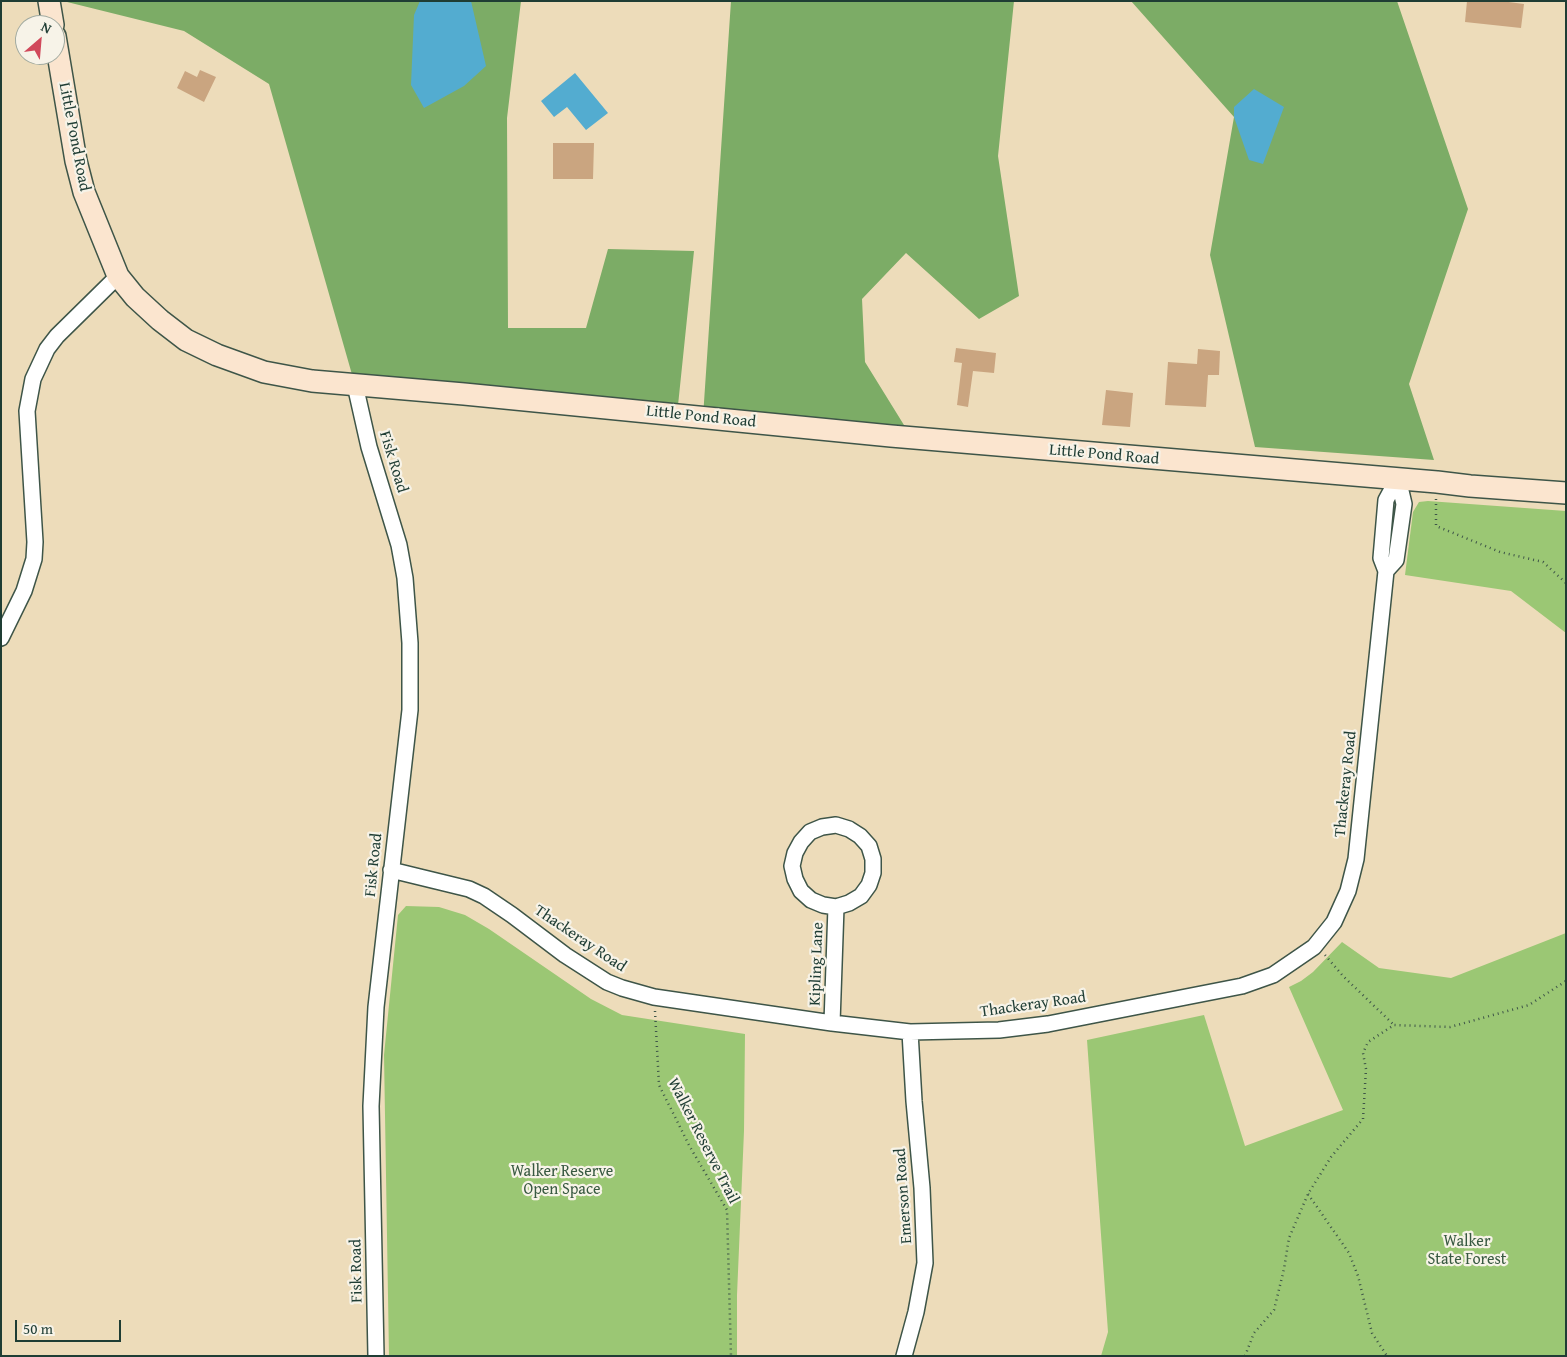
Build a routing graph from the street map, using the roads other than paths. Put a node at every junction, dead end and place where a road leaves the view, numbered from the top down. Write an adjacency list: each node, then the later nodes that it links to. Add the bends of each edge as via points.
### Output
1 (49, 1): 2 (street)
2 (51, 15)
3 (60, 65): 4 (street, Little Pond Road, via 84,192)
4 (118, 276): 5 (street, Little Pond Road, via 160,320 186,340 217,355 264,372 312,381); 8 (street, via 57,336 33,379 27,411 34,559 24,591)
5 (355, 384): 6 (street, Little Pond Road, via 891,436); 9 (street, Fisk Road, via 368,447 399,545 410,644 410,710)
6 (1398, 478): 7 (street, Little Pond Road); 12 (street, Thackeray Road, via 1404,504 1396,560 1386,572 1356,859 1345,899 1334,922 1316,945 1288,967 1242,986 1048,1024 999,1030)
7 (1566, 493)
8 (1, 638)
9 (391, 870): 11 (street, Thackeray Road, via 469,889 484,896 565,955 622,988 654,997); 13 (street, Fisk Road, via 376,1008 371,1106)
10 (836, 907): 10 (street, Kipling Lane, via 861,896 873,872 869,846 860,836 836,825 810,832 794,853 792,866 801,891 823,906); 11 (street, Kipling Lane)
11 (832, 1023): 12 (street, Thackeray Road)
12 (910, 1032): 14 (street, Emerson Road, via 922,1188 924,1263)
13 (376, 1356)
14 (904, 1356)

